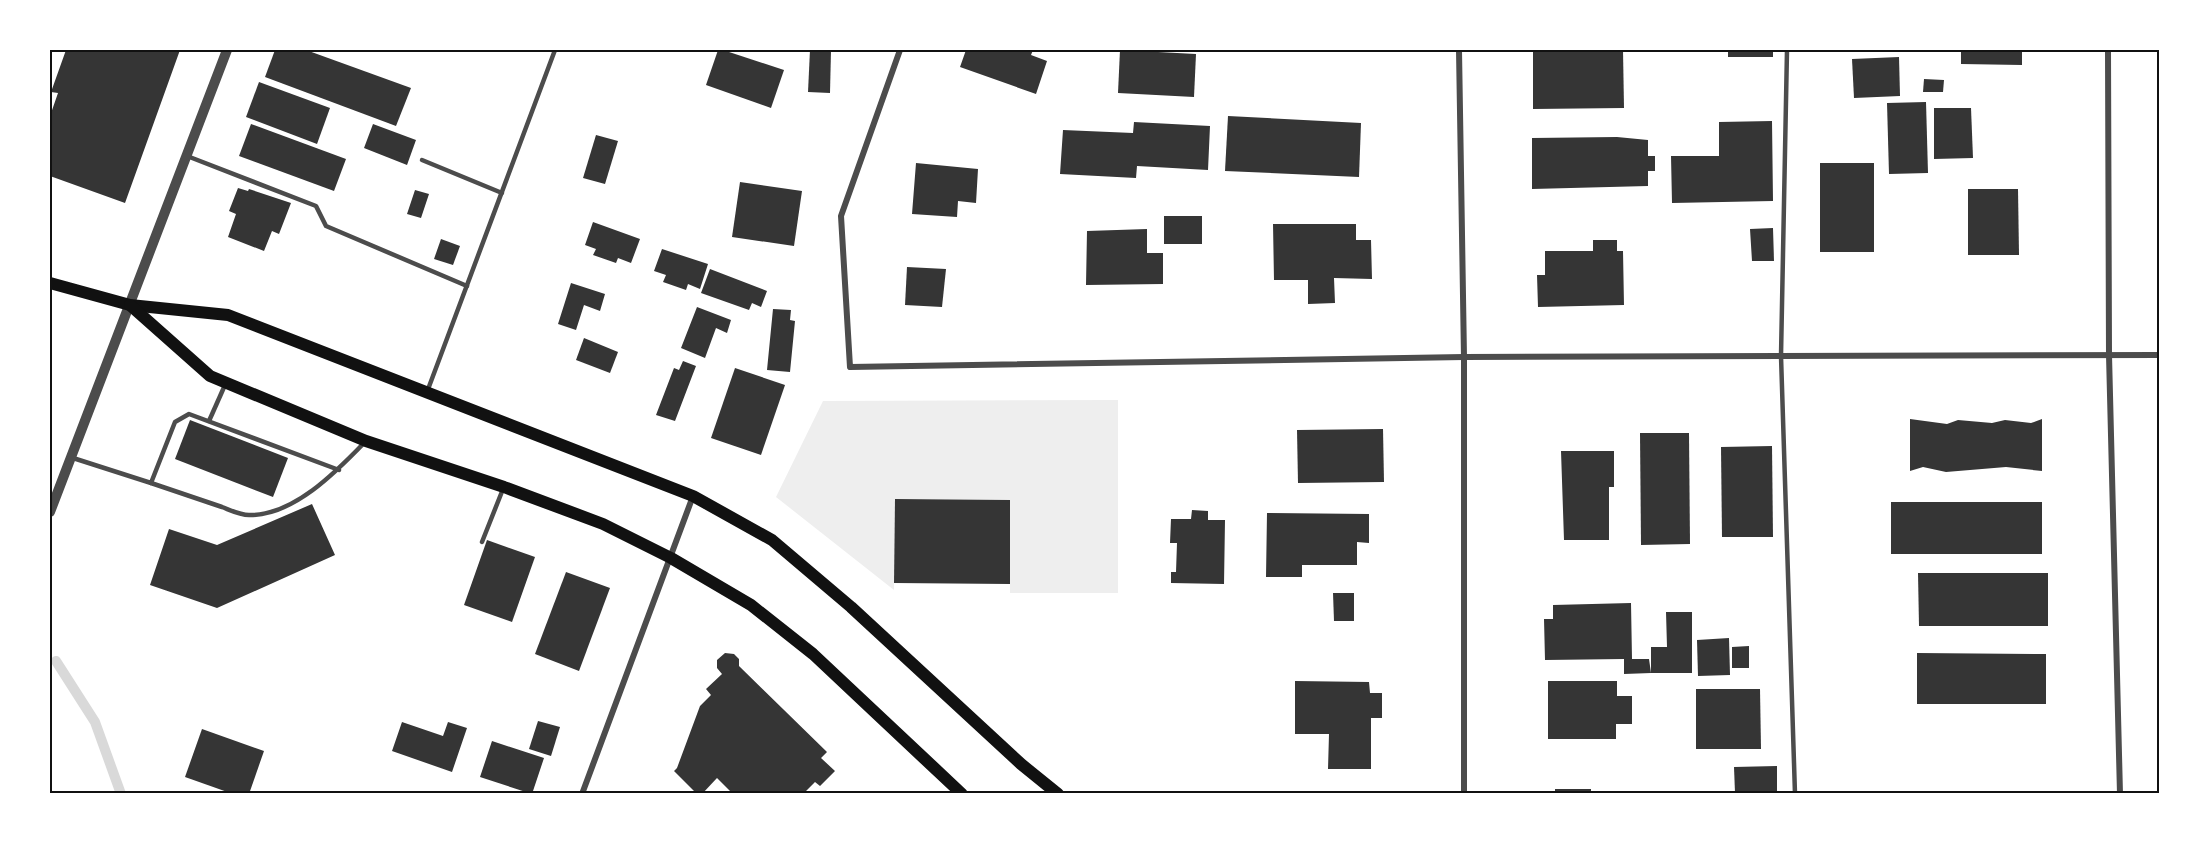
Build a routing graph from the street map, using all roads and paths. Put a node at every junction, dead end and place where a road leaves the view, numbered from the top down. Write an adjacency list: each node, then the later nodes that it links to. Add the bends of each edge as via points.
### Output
1 (227, 50): 7 (street)
2 (555, 50): 9 (lane)
3 (900, 50): 16 (street, via 841,216 850,367)
4 (1459, 50): 16 (street)
5 (1787, 50): 15 (lane)
6 (2108, 50): 13 (street)
7 (187, 156): 11 (lane, via 316,206 326,226); 12 (street)
8 (422, 160): 9 (lane)
9 (502, 193): 11 (lane)
10 (50, 283): 12 (main road)
11 (467, 286): 18 (lane)
12 (130, 305): 17 (main road, via 210,376); 18 (main road, via 228,315); 21 (street)
13 (2109, 355): 14 (street); 15 (street); 34 (street)
14 (2160, 355)
15 (1781, 356): 16 (street); 33 (lane)
16 (1464, 357): 32 (street)
17 (226, 382): 19 (lane); 20 (main road)
18 (427, 392): 25 (main road)
19 (209, 421): 22 (lane); 23 (lane, via 189,414 175,422)
20 (366, 441): 22 (lane); 24 (main road)
21 (70, 458): 23 (lane); 26 (street)
22 (339, 470): 23 (lane, via 292,503 248,516)
23 (151, 483)
24 (504, 487): 27 (lane); 28 (main road, via 603,524)
25 (693, 496): 28 (street); 31 (main road, via 772,540 851,606)
26 (50, 512)
27 (482, 542)
28 (671, 558): 29 (street); 30 (main road, via 751,605 813,654)
29 (582, 794)
30 (962, 794)
31 (1058, 794)
32 (1464, 794)
33 (1795, 794)
34 (2120, 794)

